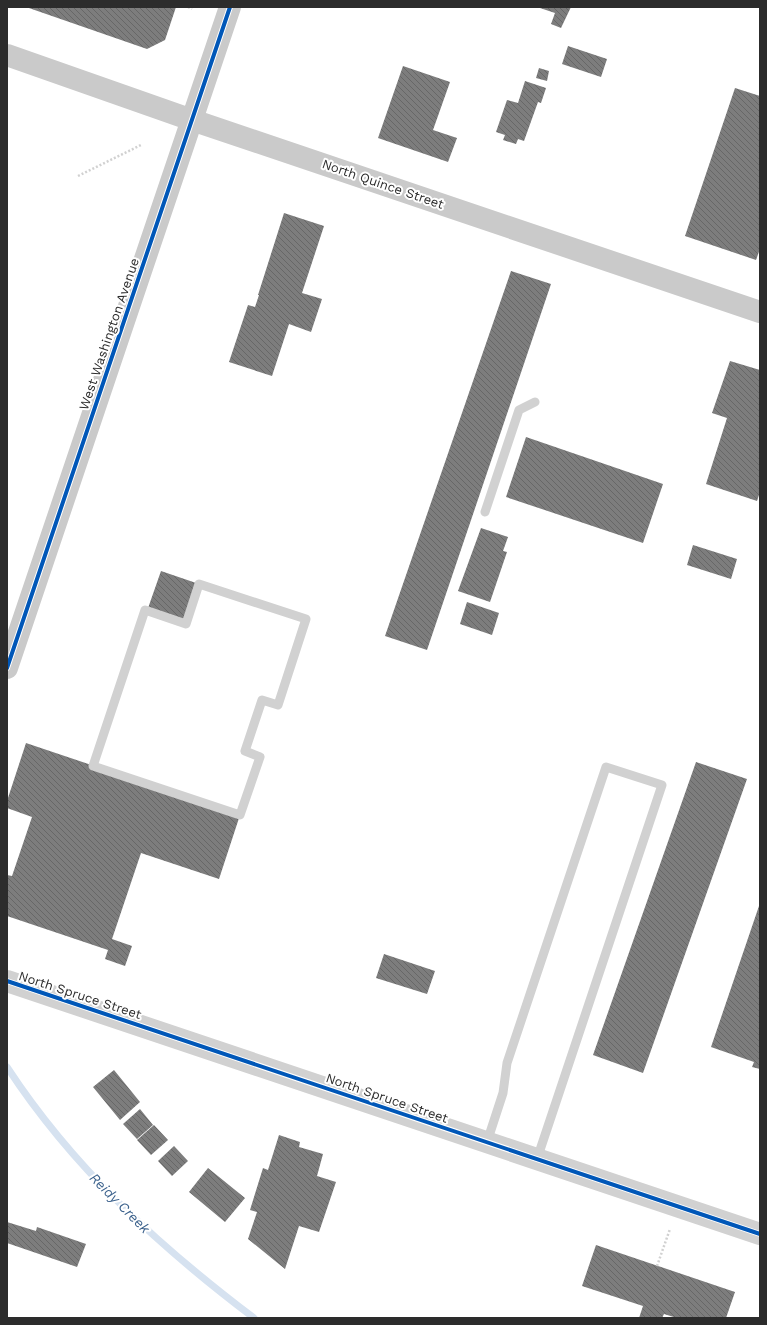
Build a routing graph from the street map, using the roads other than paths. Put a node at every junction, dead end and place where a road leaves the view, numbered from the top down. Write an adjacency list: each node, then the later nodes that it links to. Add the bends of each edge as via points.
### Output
1 (230, 7): 3 (main road, West Washington Avenue)
2 (7, 55): 3 (main road, North Quince Street)
3 (192, 120): 4 (main road, North Quince Street); 7 (main road, West Washington Avenue)
4 (760, 312)
5 (535, 402): 6 (lane, via 519,410)
6 (485, 512)
7 (7, 668)
8 (93, 766): 8 (lane, via 145,610 186,624 199,584 306,619 278,705 262,700 245,752 260,757 240,815)
9 (7, 981): 10 (street, North Spruce Street)
10 (487, 1142): 11 (street, North Spruce Street); 11 (lane, via 503,1093 506,1063 606,767 662,785)
11 (537, 1159): 12 (street, North Spruce Street)
12 (760, 1234)

